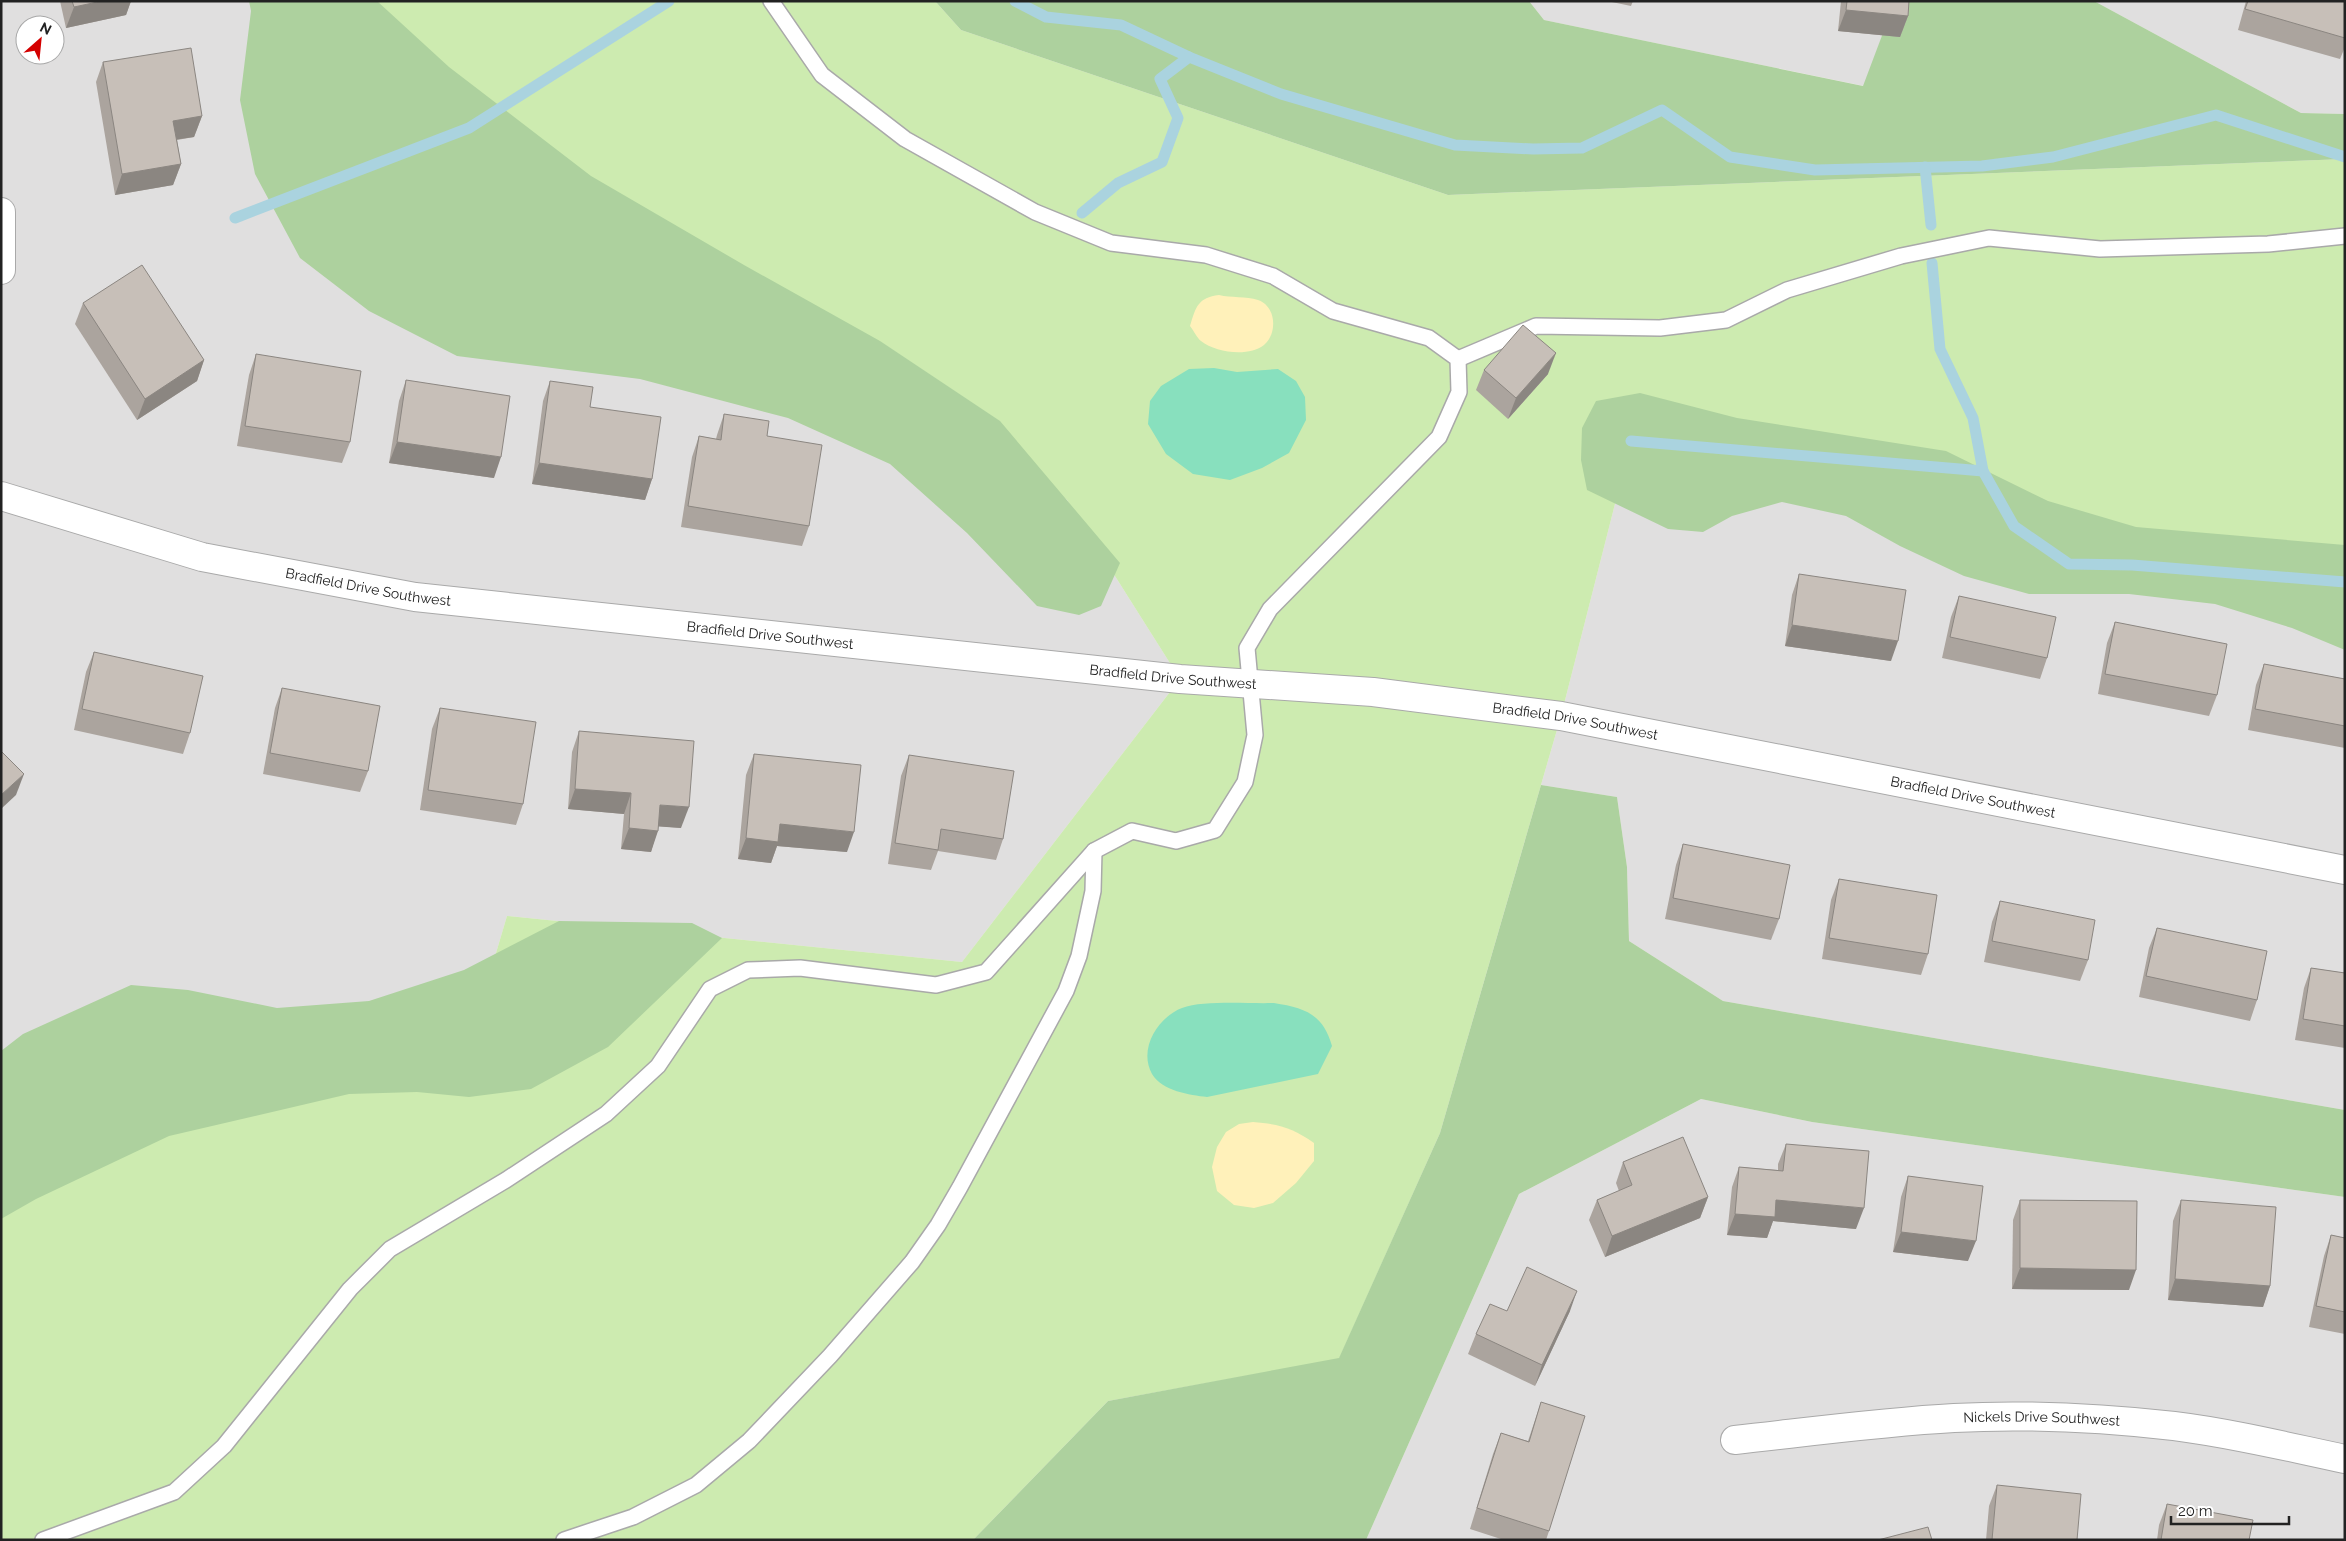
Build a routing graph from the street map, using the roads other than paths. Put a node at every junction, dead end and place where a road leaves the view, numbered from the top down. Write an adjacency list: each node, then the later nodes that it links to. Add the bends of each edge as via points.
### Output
1 (771, 1): 5 (lane, via 822,75 904,139 1036,212 1111,243 1206,255 1273,276 1333,311 1429,338)
2 (1, 212): 4 (street)
3 (2345, 236): 5 (lane, via 2259,245 2100,249 1989,238 1901,256 1787,290 1726,320 1660,328 1536,326)
4 (1, 270)
5 (1458, 359): 7 (lane, via 1459,392 1439,437 1270,609 1247,648)
6 (1, 496): 7 (street, Bradfield Drive Southwest, via 202,556 415,597 942,655)
7 (1251, 684): 8 (lane, via 1255,735 1245,782 1215,830 1176,841 1132,831); 9 (street, Bradfield Drive Southwest, via 1373,692 1561,716)
8 (1094, 851): 12 (lane, via 986,972 936,986 800,968 748,970 710,989 658,1066 606,1114 506,1180 390,1249 350,1289 224,1446 174,1492); 13 (lane, via 1091,900 1079,956 1066,991 960,1187 912,1262 830,1356 749,1441 696,1485 633,1517)
9 (2345, 870)
10 (1735, 1440): 11 (street, Nickels Drive Southwest, via 1906,1421 2044,1417 2173,1426 2237,1436)
11 (2345, 1460)
12 (43, 1540)
13 (564, 1540)

